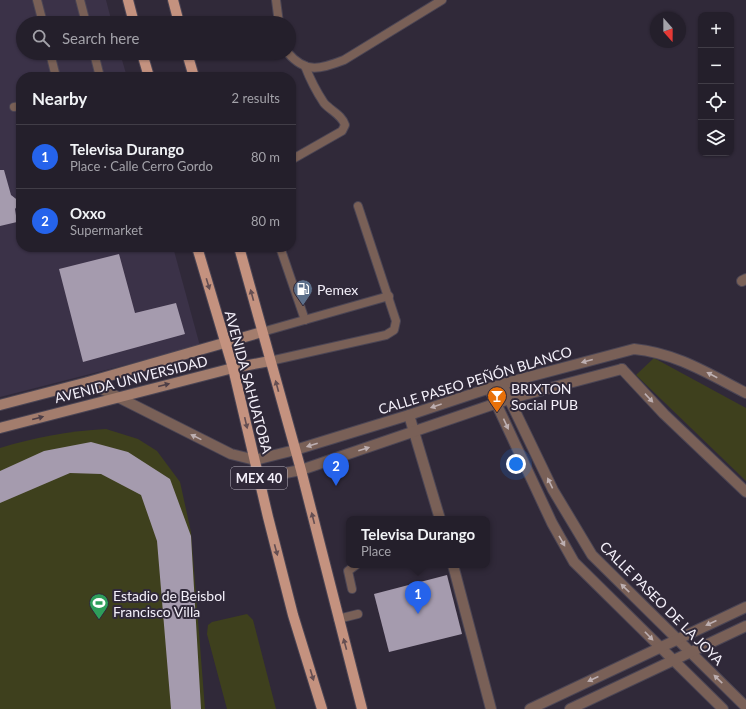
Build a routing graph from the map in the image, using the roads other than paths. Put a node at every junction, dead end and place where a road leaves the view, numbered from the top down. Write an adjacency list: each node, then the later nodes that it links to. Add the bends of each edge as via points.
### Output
1 (37, 0): 7 (lane)
2 (80, 0): 8 (lane)
3 (128, 0): 9 (main road)
4 (173, 0): 10 (main road)
5 (276, 0): 11 (lane)
6 (442, 0): 17 (lane, via 344,60 315,69)
7 (41, 16)
8 (84, 16)
9 (132, 16)
10 (177, 16)
11 (278, 16)
12 (52, 60): 18 (lane)
13 (96, 60): 19 (lane)
14 (144, 60): 20 (main road)
15 (189, 60): 21 (main road)
16 (294, 60): 17 (lane)
17 (305, 66): 22 (lane, via 313,86 325,104 343,119 345,126 342,131)
18 (55, 72)
19 (99, 72)
20 (148, 72)
21 (193, 72)
22 (296, 157)
23 (358, 206): 27 (lane)
24 (199, 252): 30 (main road, AVENIDA SAHUATOBA / MEX 40, one-way to 30)
25 (240, 252): 29 (main road, AVENIDA SAHUATOBA / MEX 40, one-way to 25)
26 (282, 252): 28 (lane)
27 (389, 296): 28 (lane); 32 (lane, via 396,321 394,330 386,335)
28 (305, 320): 29 (lane)
29 (262, 332): 30 (street, AVENIDA UNIVERSIDAD); 32 (main road, AVENIDA SAHUATOBA / MEX 40)
30 (226, 343): 33 (main road, AVENIDA SAHUATOBA / MEX 40); 35 (street, AVENIDA UNIVERSIDAD)
31 (625, 351): 34 (street); 36 (street, CALLE PASEO PEÑÓN BLANCO, one-way to 36); 38 (street, CALLE PASEO PEÑÓN BLANCO, one-way to 31, via 672,356 649,351)
32 (270, 361): 33 (street, AVENIDA UNIVERSIDAD); 46 (main road, AVENIDA SAHUATOBA / MEX 40, one-way to 32)
33 (233, 368): 39 (street, AVENIDA UNIVERSIDAD, one-way to 33); 47 (main road, AVENIDA SAHUATOBA / MEX 40, one-way to 47)
34 (622, 369): 40 (street, CALLE PASEO PEÑÓN BLANCO); 50 (street, one-way to 50, via 664,414)
35 (88, 382): 39 (street); 42 (street, AVENIDA UNIVERSIDAD)
36 (502, 384): 37 (street, CALLE PASEO PEÑÓN BLANCO); 40 (street, CALLE PASEO DE LA JOYA)
37 (489, 388): 41 (street); 43 (street, CALLE PASEO PEÑÓN BLANCO, one-way to 43)
38 (746, 393)
39 (117, 397): 44 (street, AVENIDA UNIVERSIDAD, one-way to 39); 47 (street, one-way to 39, via 231,454)
40 (509, 399): 41 (street, CALLE PASEO PEÑÓN BLANCO); 59 (street, CALLE PASEO DE LA JOYA, one-way to 40, via 601,565 584,544 553,490)
41 (496, 404): 45 (street, CALLE PASEO PEÑÓN BLANCO); 60 (street, one-way to 60, via 552,523 574,562)
42 (0, 405)
43 (409, 415): 45 (street); 46 (street, CALLE PASEO PEÑÓN BLANCO, one-way to 46)
44 (0, 428)
45 (414, 432): 48 (street, CALLE PASEO PEÑÓN BLANCO, one-way to 45); 51 (street)
46 (295, 450): 47 (street, CALLE PASEO PEÑÓN BLANCO); 48 (main road, AVENIDA SAHUATOBA / MEX 40)
47 (255, 460): 49 (main road, AVENIDA SAHUATOBA / MEX 40)
48 (300, 470): 49 (street, CALLE PASEO PEÑÓN BLANCO); 57 (main road, AVENIDA SAHUATOBA / MEX 40, one-way to 48)
49 (259, 478): 64 (main road, AVENIDA SAHUATOBA / MEX 40, one-way to 64, via 293,615)
50 (746, 492)
51 (439, 516)
52 (352, 568): 54 (lane, via 348,571)
53 (454, 568): 66 (street)
54 (352, 589)
55 (746, 607): 59 (street, one-way to 59)
56 (358, 614): 57 (lane)
57 (338, 619): 65 (main road, AVENIDA SAHUATOBA / MEX 40, one-way to 57)
58 (746, 626): 61 (street)
59 (677, 639): 60 (street); 61 (street, CALLE PASEO DE LA JOYA)
60 (660, 647): 62 (street); 67 (street, one-way to 67)
61 (690, 652): 62 (street); 63 (street, CALLE PASEO DE LA JOYA, one-way to 61)
62 (673, 660): 68 (street); 69 (street)
63 (746, 707)
64 (322, 709)
65 (362, 709)
66 (491, 709)
67 (530, 709)
68 (570, 709)
69 (723, 709)

